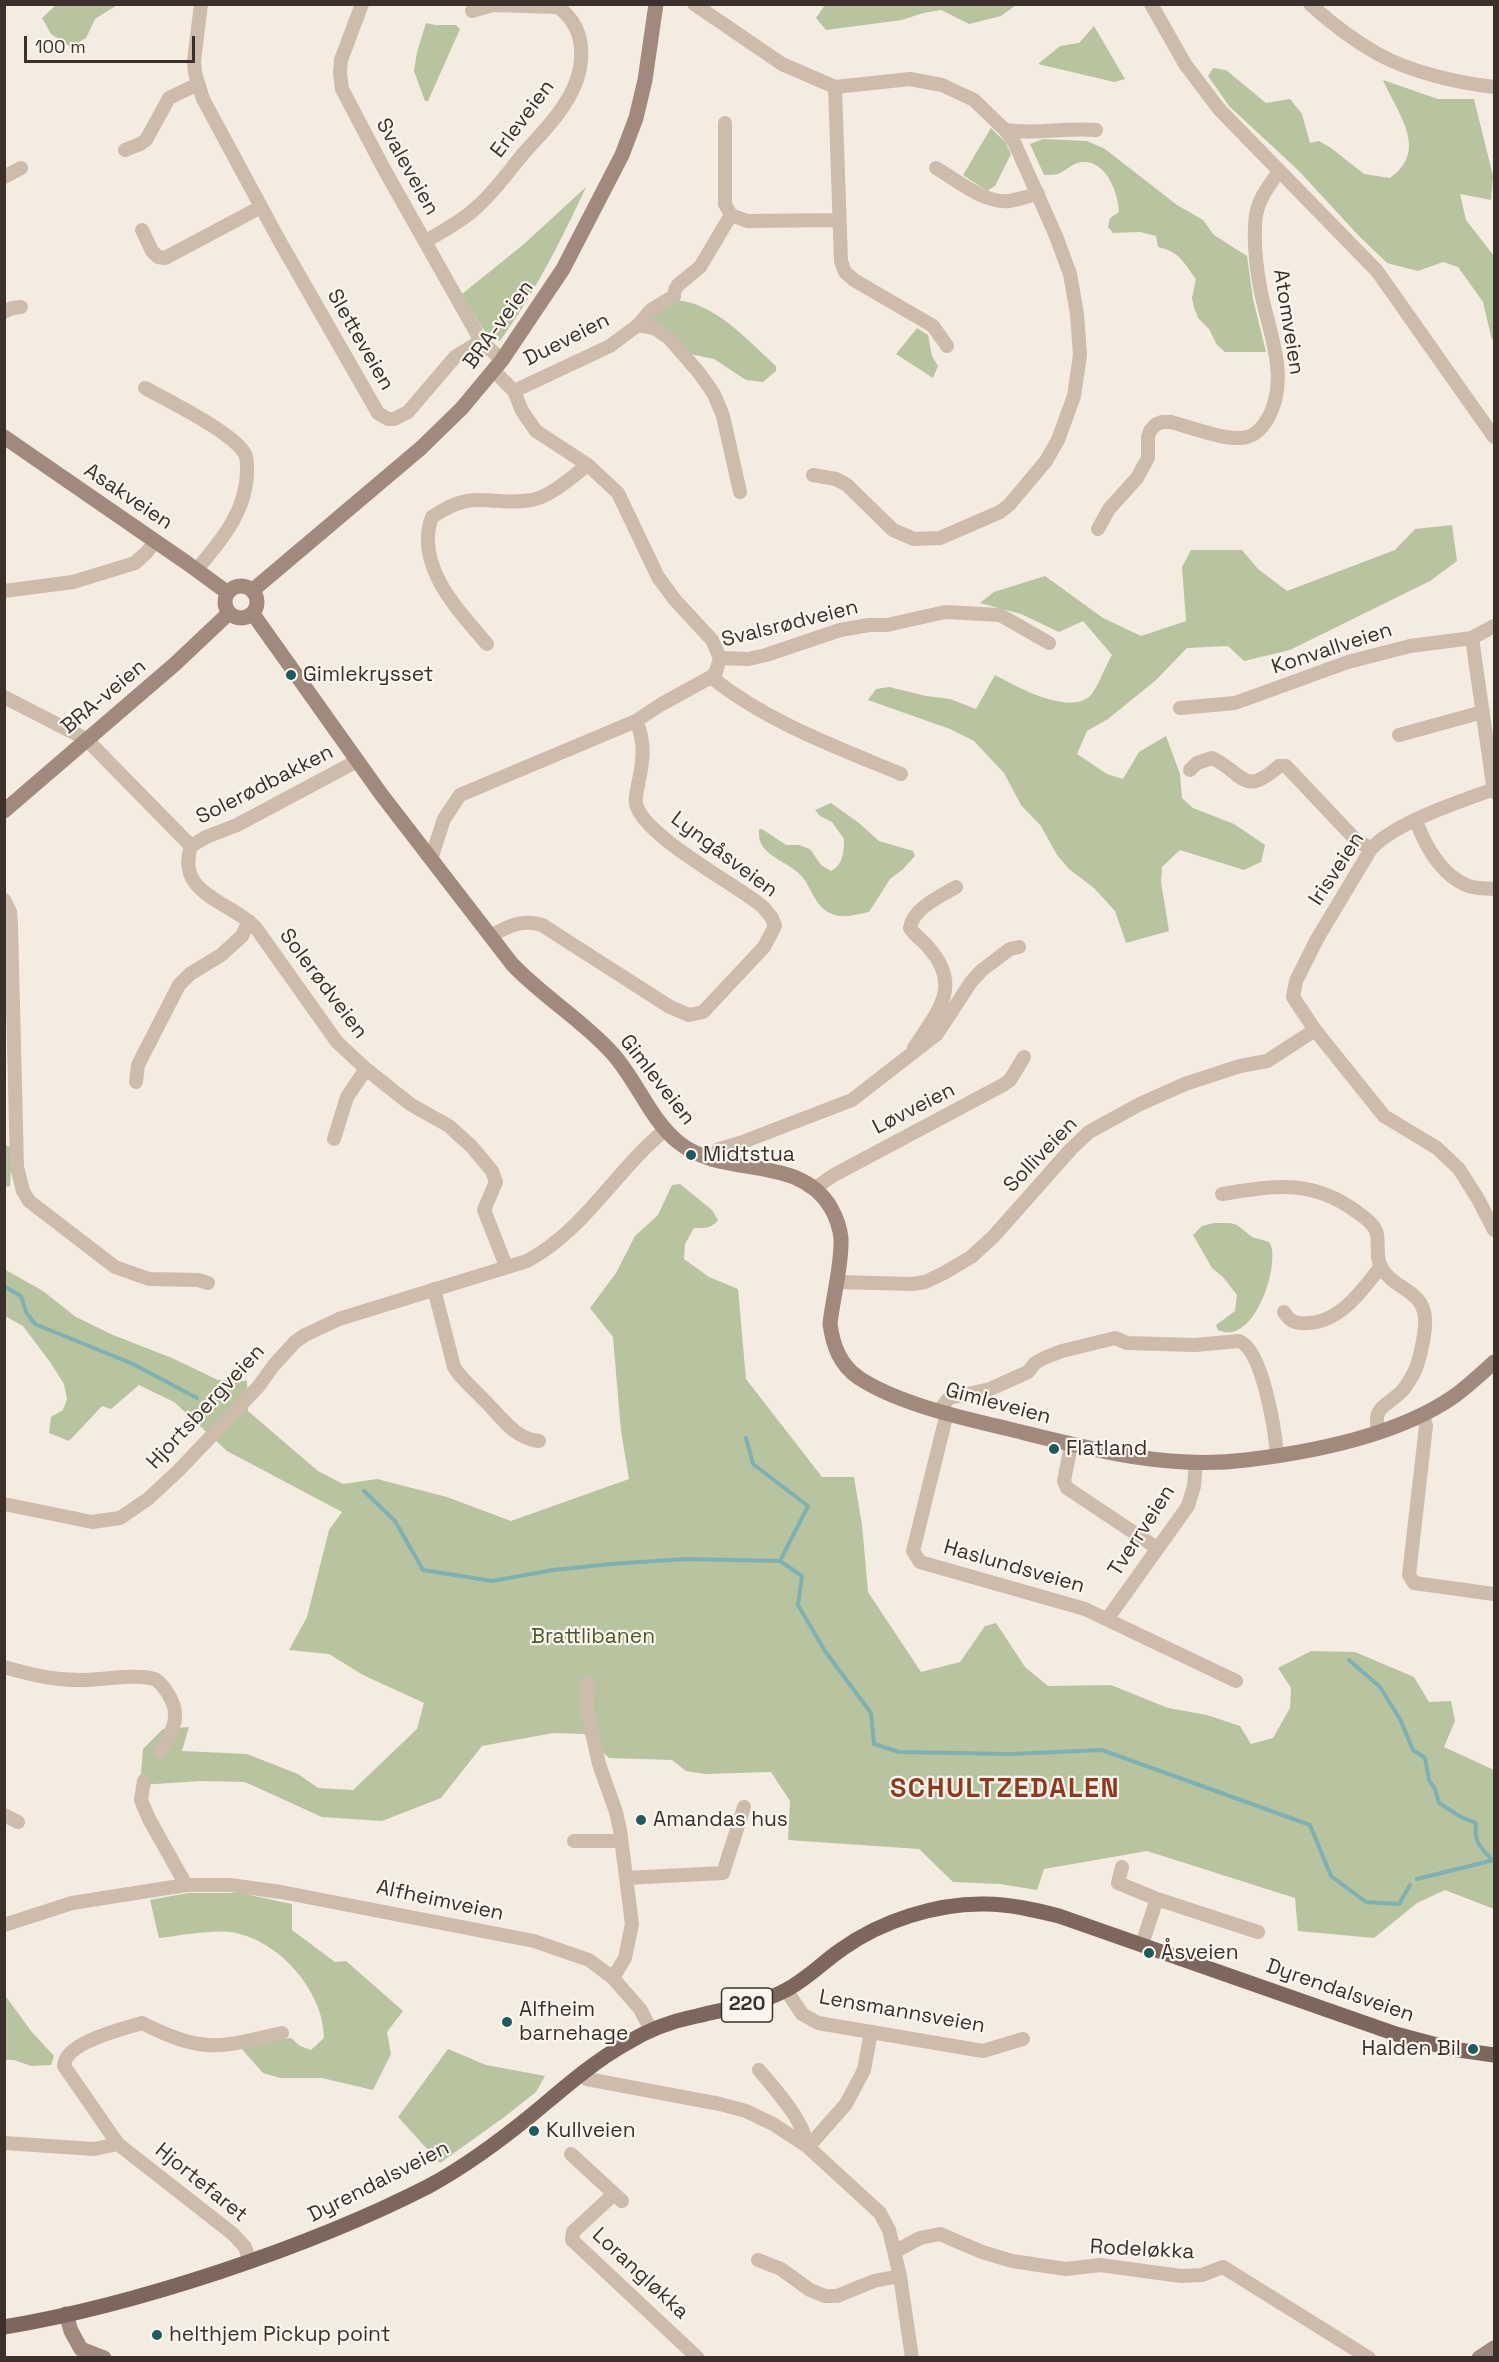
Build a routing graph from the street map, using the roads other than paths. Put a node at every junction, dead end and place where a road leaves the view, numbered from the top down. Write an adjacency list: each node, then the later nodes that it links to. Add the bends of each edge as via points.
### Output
1 (201, 4): 8 (street, Sletteveien, via 194,61)
2 (362, 4): 24 (street, Svaleveien, via 341,60 342,89)
3 (656, 4): 30 (street, BRA-veien, via 645,80 622,155 562,269)
4 (694, 4): 9 (street, via 782,64)
5 (1151, 4): 17 (street, via 1192,74 1228,119)
6 (1310, 4): 10 (street, via 1380,55 1423,72)
7 (472, 11): 24 (street, Erleveien, via 492,5 558,7 576,24 581,58 571,94 552,121 477,207)
8 (198, 84): 14 (street, via 169,98 146,140); 20 (street, Sletteveien)
9 (835, 87): 12 (street, via 910,78 942,86 974,100); 22 (street)
10 (1494, 87)
11 (725, 123): 21 (street, via 725,204)
12 (1005, 130): 13 (street); 19 (street)
13 (1096, 130)
14 (125, 150)
15 (21, 168): 18 (street)
16 (936, 168): 19 (street, via 994,200)
17 (1280, 171): 34 (street, via 1377,271); 38 (street, Atomveien, via 1260,201 1255,229 1258,277 1277,363 1275,404 1260,430 1248,437 1225,436 1171,422 1155,426 1148,437 1148,458 1137,478 1109,509)
18 (4, 177)
19 (1038, 194): 36 (street, via 1070,274 1080,355 1066,418 1046,461 1032,479 1000,512 940,538 926,540 893,530 836,478)
20 (261, 207): 23 (street, via 165,258 152,251); 28 (street, Sletteveien, via 378,413 388,419 408,412 454,357)
21 (731, 215): 22 (street, via 747,221); 27 (street, Dueveien, via 700,267)
22 (838, 220): 29 (street, via 845,272 933,326)
23 (142, 230)
24 (425, 242): 28 (street, Svaleveien)
25 (21, 307): 26 (street)
26 (4, 312)
27 (638, 325): 32 (street, Dueveien, via 610,346); 37 (street, Dueveien, via 654,328 669,338 714,394 723,416)
28 (481, 341): 30 (street)
29 (948, 346)
30 (498, 366): 32 (street); 41 (street, BRA-veien, via 421,448)
31 (145, 388): 40 (street, via 205,421 246,455 242,504 220,542)
32 (514, 391): 35 (street, via 536,430)
33 (4, 436): 39 (street, Asakveien)
34 (1494, 437)
35 (588, 465): 49 (street, via 542,496 530,500 459,502 432,517 426,540 432,565 445,591); 50 (street, via 618,493 658,577 712,640)
36 (813, 475)
37 (740, 492)
38 (1098, 529)
39 (155, 541): 40 (street, Asakveien); 42 (street, via 135,562 73,582)
40 (197, 569): 43 (street, Asakveien)
41 (253, 590): 43 (street, via 243,585); 45 (street, via 258,602)
42 (4, 591)
43 (228, 593): 44 (street, via 225,603)
44 (230, 613): 45 (street, via 241,618); 57 (street, BRA-veien)
45 (252, 614): 58 (street, Gimleveien)
46 (1494, 626): 47 (street, Konvallveien)
47 (1472, 638): 53 (street, Konvallveien, via 1410,646 1348,662 1235,704); 54 (street)
48 (1049, 643): 50 (street, Svalsrødveien, via 1000,615 945,612 887,625 840,630 757,657)
49 (487, 644)
50 (720, 658): 51 (street, Svalsrødveien)
51 (711, 677): 55 (street, Svalsrødveien); 60 (street, via 733,695 812,737)
52 (4, 697): 57 (street)
53 (1180, 708)
54 (1483, 712): 56 (street); 61 (street)
55 (636, 722): 66 (street, Svalsrødveien, via 460,795 444,819); 71 (street, Lyngåsveien, via 643,742 635,801 638,812 674,846 763,907 775,926 764,947 703,1012 689,1015 670,1007 542,925 524,921)
56 (1399, 735)
57 (86, 739): 62 (street, BRA-veien); 64 (street)
58 (357, 761): 64 (street, Solerødbakken); 66 (street, Gimleveien)
59 (1190, 770): 65 (street, via 1212,758 1250,782 1260,781 1279,766 1286,766 1355,839)
60 (901, 774)
61 (1494, 790): 63 (street, Irisveien)
62 (4, 811)
63 (1416, 821): 65 (street, Irisveien, via 1386,835); 68 (street, via 1448,874 1467,886)
64 (191, 846): 70 (street, Solerødveien, via 188,864 196,885)
65 (1371, 849): 73 (street, Irisveien, via 1296,981 1293,997)
66 (431, 859): 71 (street, Gimleveien)
67 (956, 887): 74 (street, via 911,920 915,936 930,948 945,972 947,987 933,1020)
68 (1494, 889)
69 (4, 900): 87 (street, via 11,924 17,1167 23,1191 43,1213 115,1267 148,1279)
70 (249, 921): 76 (street, Solerødveien, via 329,1033); 77 (street, Solerødveien, via 242,936 179,985 138,1065)
71 (491, 936): 78 (street, Gimleveien, via 524,976 612,1052)
72 (1019, 947): 74 (street, via 982,969 937,1034)
73 (1315, 1030): 83 (street, Irisveien, via 1384,1116 1437,1148 1459,1169); 86 (street, Solliveien, via 1267,1061 1185,1084 1089,1132 993,1237 971,1257 944,1273 912,1284)
74 (910, 1056): 80 (street, via 852,1100 719,1149)
75 (1024, 1057): 81 (street, Løvveien, via 1003,1085)
76 (366, 1069): 79 (street, Solerødveien, via 347,1097); 84 (street, Solerødveien, via 411,1104 449,1126 492,1171 495,1188 484,1210)
77 (136, 1082)
78 (665, 1130): 80 (street, Gimleveien, via 687,1148); 84 (street, Hjortsbergveien, via 567,1233 527,1261)
79 (334, 1139)
80 (712, 1160): 81 (street, Gimleveien, via 793,1176)
81 (815, 1188): 86 (street, Gimleveien, via 836,1217 841,1236)
82 (1222, 1194): 85 (street, via 1288,1186 1330,1196 1348,1205 1376,1230)
83 (1494, 1230)
84 (506, 1266): 88 (street, Hjortsbergveien)
85 (1381, 1266): 89 (street, via 1355,1298 1329,1317 1298,1324); 93 (street, via 1413,1293 1422,1306 1425,1322 1412,1376 1400,1393 1381,1406)
86 (836, 1282): 91 (street, Gimleveien, via 830,1324 842,1361 858,1377 875,1386)
87 (208, 1283)
88 (434, 1289): 94 (street, via 452,1359 461,1378 513,1429); 98 (street, Hjortsbergveien, via 339,1319 295,1342 179,1470 120,1518 92,1522)
89 (1284, 1312)
90 (1494, 1362): 92 (street, Gimleveien, via 1452,1397)
91 (943, 1412): 95 (street, Gimleveien); 96 (street, via 944,1402 949,1398 998,1386 1062,1351 1115,1338 1127,1343 1195,1345 1239,1341 1250,1351 1267,1395); 101 (street, Haslundsveien, via 913,1551 920,1562)
92 (1423, 1414): 93 (street, Gimleveien); 100 (street, via 1426,1426 1409,1575 1414,1583)
93 (1378, 1432): 96 (street, Gimleveien)
94 (539, 1441)
95 (1071, 1445): 97 (street, Gimleveien, via 1129,1457); 99 (street, via 1066,1488)
96 (1277, 1455): 97 (street, Gimleveien)
97 (1196, 1462): 99 (street, Tverrveien, via 1188,1506)
98 (4, 1504)
99 (1157, 1548): 101 (street, Tverrveien)
100 (1494, 1594)
101 (1108, 1618): 103 (street, Haslundsveien)
102 (4, 1666): 105 (street, via 49,1679 155,1679 166,1690 176,1715)
103 (1236, 1681)
104 (588, 1683): 111 (street, via 587,1710)
105 (160, 1752)
106 (144, 1781): 114 (street, via 141,1800)
107 (744, 1807): 113 (street, via 723,1873)
108 (4, 1815): 109 (street)
109 (18, 1822)
110 (574, 1841): 111 (street)
111 (621, 1841): 113 (street)
112 (1122, 1867): 115 (street, via 1118,1883)
113 (626, 1878): 119 (street, via 632,1924 625,1958)
114 (186, 1885): 116 (street, Alfheimveien, via 72,1903); 119 (street, Alfheimveien, via 233,1885 281,1892 534,1941 589,1960)
115 (1157, 1899): 117 (street); 118 (street)
116 (4, 1925)
117 (1258, 1932)
118 (1142, 1944): 120 (main road, Dyrendalsveien / 220, via 1019,1907 955,1906 873,1929); 125 (main road, Dyrendalsveien / 220, via 1396,2034)
119 (614, 1978): 121 (street, Alfheimveien)
120 (786, 1990): 121 (main road, Dyrendalsveien / 220, via 754,2004); 122 (street, Lensmannsveien, via 802,2014 818,2023)
121 (651, 2030): 127 (main road, Dyrendalsveien / 220)
122 (871, 2032): 124 (street, Lensmannsveien, via 983,2051); 130 (street, via 864,2070 850,2096)
123 (282, 2033): 129 (street, Hjortefaret, via 230,2044 200,2044 142,2023 82,2044 67,2056 64,2066)
124 (1023, 2039)
125 (1494, 2055)
126 (759, 2070): 130 (street, via 781,2096 805,2134)
127 (582, 2073): 130 (street, via 587,2079 746,2111); 134 (main road, Dyrendalsveien / 220, via 499,2140 432,2184 315,2239)
128 (4, 2143): 129 (street, via 94,2149)
129 (118, 2144): 134 (street, Hjortefaret, via 233,2234)
130 (808, 2147): 132 (street, via 880,2213)
131 (572, 2154): 140 (street, Lorangløkka, via 618,2198 573,2232 572,2240)
132 (896, 2251): 135 (street); 142 (street, Rodeløkka, via 920,2238 940,2234 1012,2261 1066,2269 1100,2265 1181,2276 1202,2275 1223,2267)
133 (758, 2260): 135 (street, via 825,2296 837,2296 874,2281)
134 (250, 2262): 136 (main road, Dyrendalsveien / 220)
135 (900, 2276): 141 (street)
136 (66, 2314): 137 (main road, Dyrendalsveien / 220); 139 (street, via 81,2349)
137 (4, 2327)
138 (1494, 2348): 143 (street)
139 (104, 2358)
140 (698, 2358)
141 (912, 2358)
142 (1369, 2358)
143 (1479, 2358)

